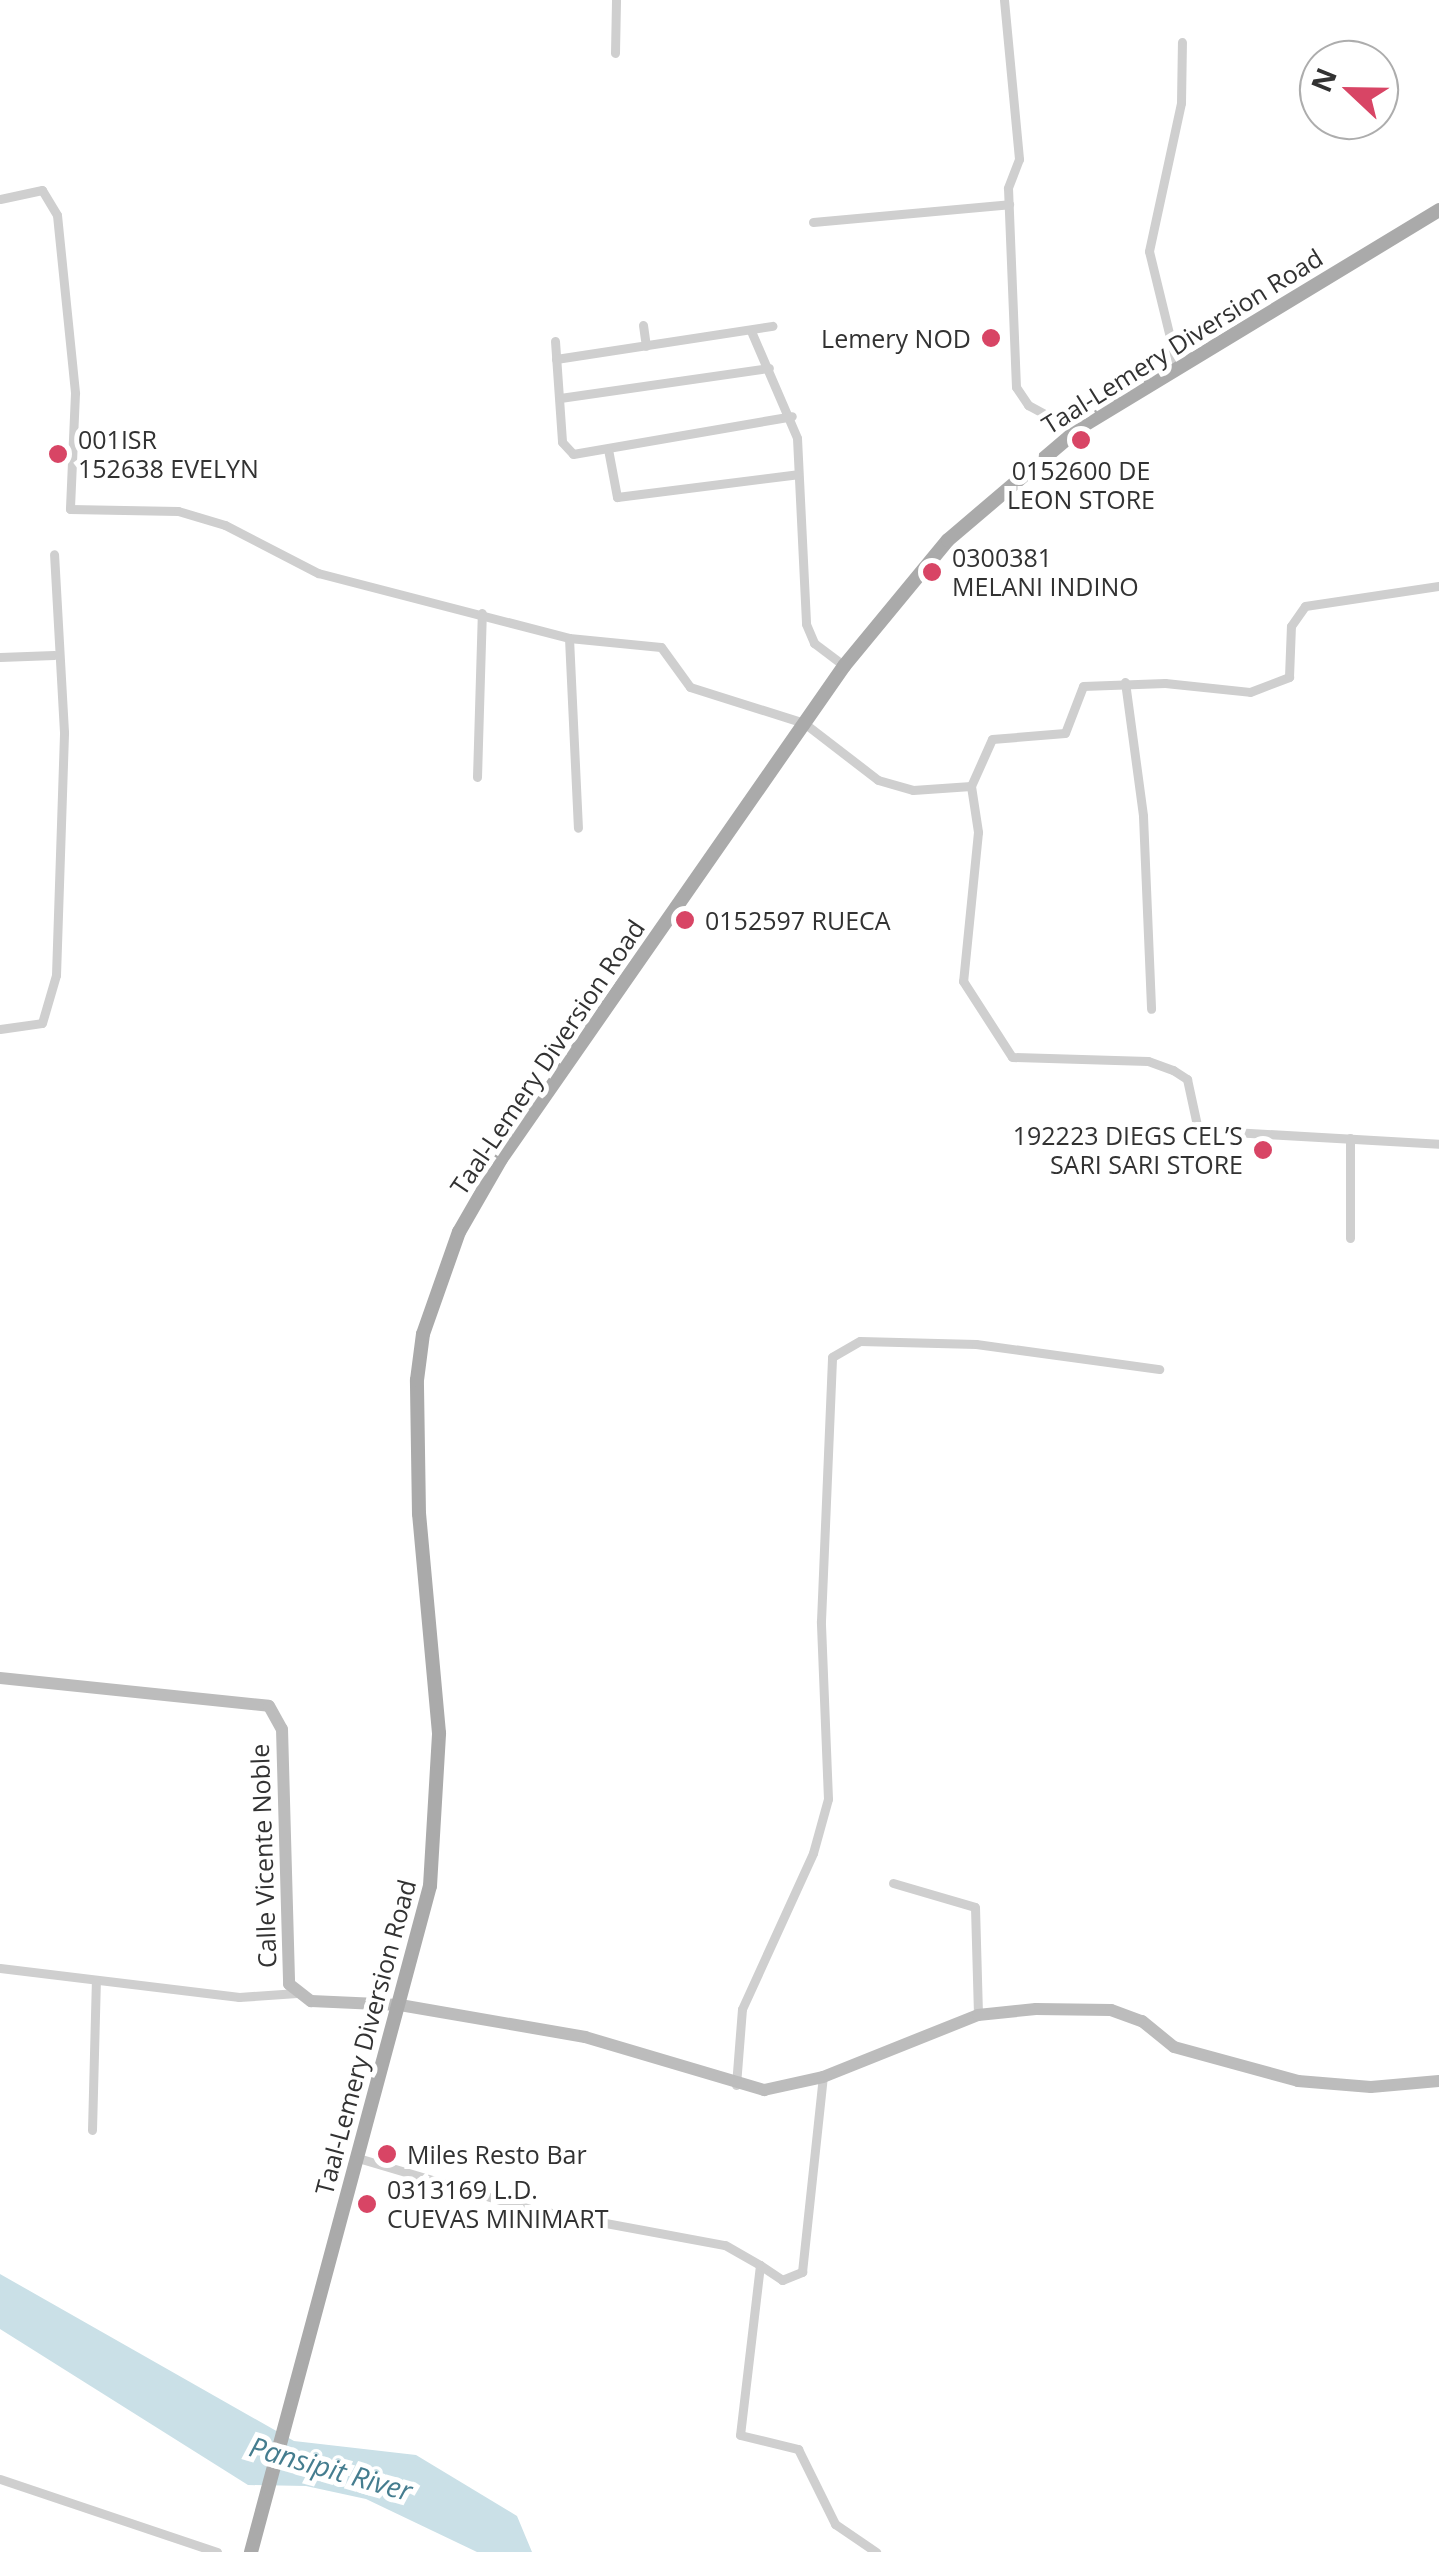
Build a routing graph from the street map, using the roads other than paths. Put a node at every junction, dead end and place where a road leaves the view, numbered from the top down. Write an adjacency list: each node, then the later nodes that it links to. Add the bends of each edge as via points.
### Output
1 (616, 0): 4 (street)
2 (1004, 0): 6 (street, via 1019,159)
3 (1182, 42): 15 (street, via 1181,103 1149,251)
4 (615, 53)
5 (0, 199): 24 (street, via 42,190 57,215 75,393 70,509 178,512 225,525 318,573)
6 (1009, 204): 8 (street); 19 (street, via 1016,387 1028,405)
7 (1439, 210): 15 (main road, Taal-Lemery Diversion Road)
8 (813, 222)
9 (643, 326): 13 (street)
10 (772, 326): 11 (street)
11 (750, 332): 13 (street); 16 (street)
12 (554, 341): 14 (street)
13 (646, 346): 14 (street)
14 (556, 359): 17 (street)
15 (1177, 366): 19 (main road, Taal-Lemery Diversion Road)
16 (769, 368): 17 (street); 18 (street)
17 (560, 398): 20 (street, via 568,452)
18 (792, 416): 20 (street); 21 (street)
19 (1076, 431): 28 (main road, Taal-Lemery Diversion Road, via 977,511)
20 (608, 449): 21 (street, via 617,497)
21 (798, 474): 28 (street, via 806,624 814,643)
22 (54, 554): 26 (street)
23 (1439, 586): 29 (street, via 1305,606 1291,626 1293,666 1281,683 1250,692)
24 (482, 613): 25 (street); 31 (street)
25 (569, 638): 30 (street, via 660,647 690,687); 33 (street)
26 (54, 655): 27 (street); 35 (street, via 64,732 56,975 42,1023)
27 (0, 657)
28 (844, 666): 30 (main road, Taal-Lemery Diversion Road)
29 (1125, 682): 32 (street, via 1083,686 1064,734 992,739); 34 (street, via 1143,816)
30 (804, 723): 32 (street, via 878,780 913,790); 45 (main road, Taal-Lemery Diversion Road, via 501,1159 440,1278 423,1334 415,1427 439,1792 430,1886)
31 (478, 777)
32 (971, 786): 36 (street, via 978,832 963,981 1012,1058 1148,1061 1187,1079 1198,1130)
33 (578, 828)
34 (1150, 1009)
35 (0, 1029)
36 (1350, 1138): 37 (street); 38 (street)
37 (1439, 1144)
38 (1350, 1238)
39 (1159, 1369): 49 (street, via 976,1344 860,1341 832,1357 820,1621 828,1800 813,1853 742,2009)
40 (0, 1678): 44 (street, Calle Vicente Noble, via 269,1706 282,1730 282,1882 289,1984)
41 (893, 1883): 46 (street, via 975,1907)
42 (0, 1968): 43 (street)
43 (96, 1980): 44 (street, via 239,1997); 50 (street)
44 (297, 1993): 45 (street, Calle Vicente Noble, via 310,2001)
45 (400, 2004): 49 (street, Calle Vicente Noble, via 584,2036); 51 (main road, Taal-Lemery Diversion Road)
46 (978, 2015): 47 (street, Calle Vicente Noble); 48 (street, Calle Vicente Noble, via 1112,2010 1142,2021 1174,2047 1298,2081 1371,2088)
47 (823, 2077): 49 (street, Calle Vicente Noble, via 764,2090); 52 (street, via 802,2272 782,2280)
48 (1439, 2082)
49 (736, 2086)
50 (92, 2130)
51 (358, 2158): 52 (street, via 546,2213 725,2245); 55 (main road, Taal-Lemery Diversion Road)
52 (760, 2265): 56 (street, via 740,2435 798,2449 835,2524)
53 (0, 2480): 54 (street)
54 (217, 2552)
55 (251, 2552)
56 (876, 2552)

